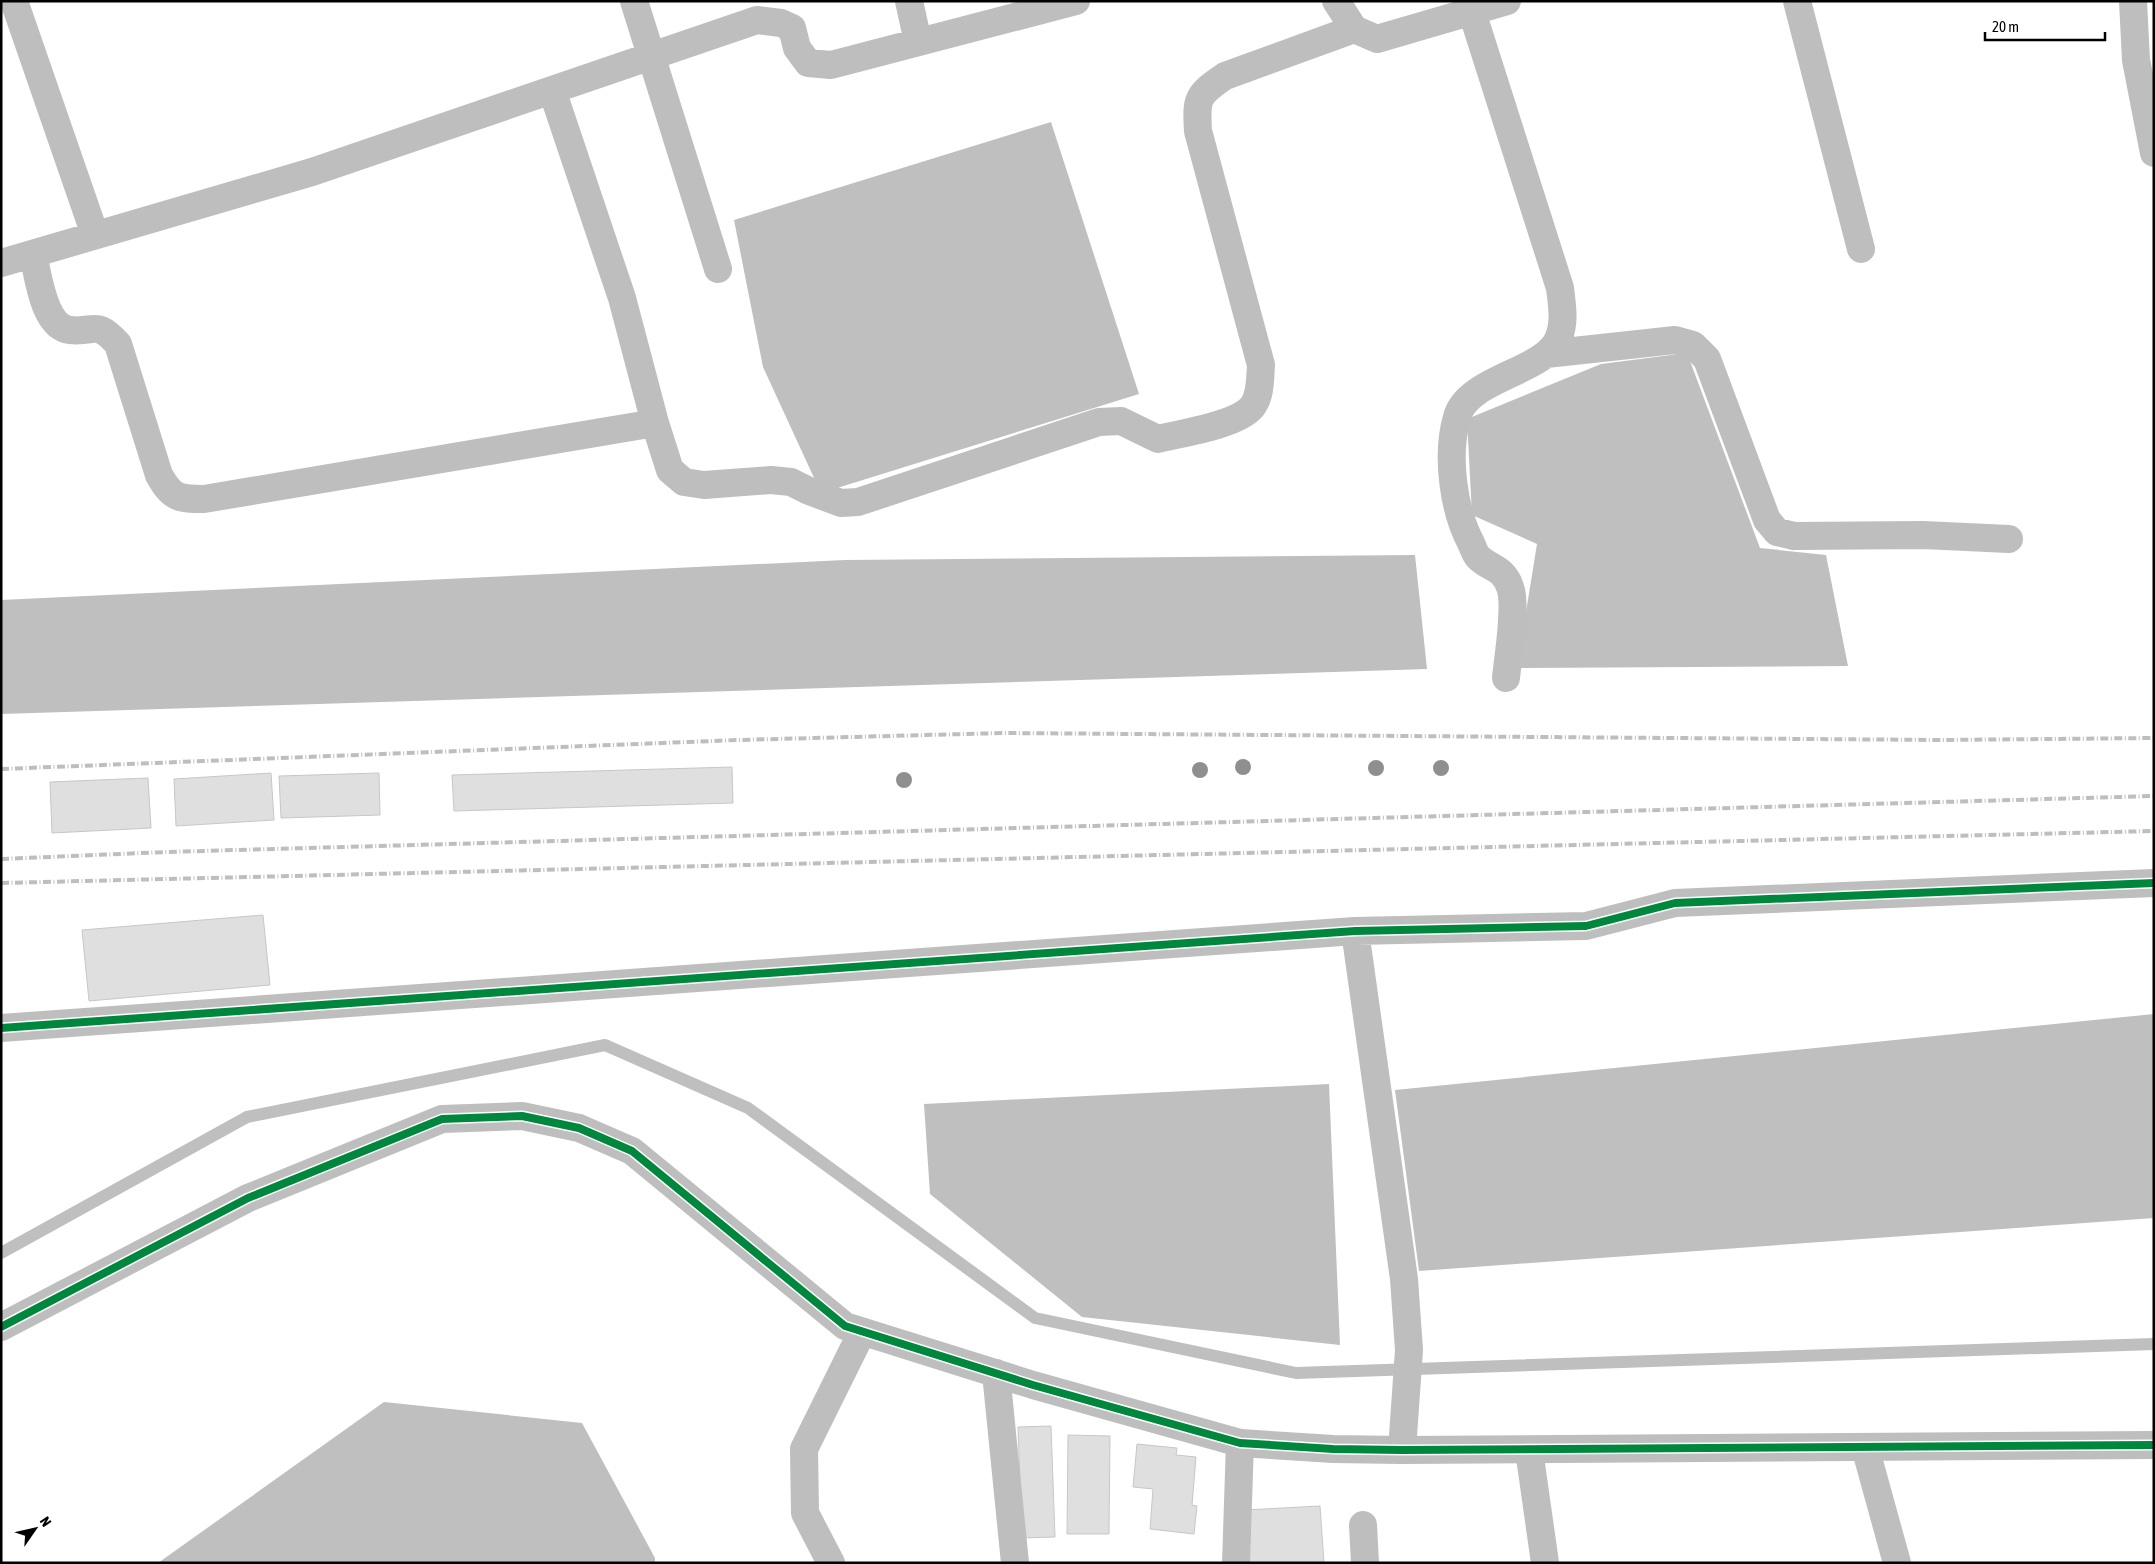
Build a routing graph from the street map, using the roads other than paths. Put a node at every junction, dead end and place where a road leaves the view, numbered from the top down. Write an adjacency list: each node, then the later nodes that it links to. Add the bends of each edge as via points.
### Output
1 (14, 1): 15 (street)
2 (634, 1): 12 (street)
3 (909, 1): 11 (street)
4 (1076, 1): 11 (street)
5 (1336, 1): 10 (street)
6 (1507, 1): 9 (street)
7 (1797, 1): 16 (street)
8 (2133, 1): 14 (street, via 2136,60)
9 (1472, 12): 10 (street, via 1377,39); 20 (street, via 1560,288 1563,315 1558,338)
10 (1354, 29): 21 (street, via 1225,76 1206,89 1196,105 1198,131 1261,365 1253,406 1238,418 1158,439 1121,421 1099,422 858,502 841,503 791,482 778,480 704,485 684,482 670,470)
11 (918, 42): 12 (street, via 831,66 808,63 797,48 792,28 757,20)
12 (651, 56): 13 (street); 19 (street)
13 (552, 90): 15 (street, via 312,172); 21 (street, via 622,298)
14 (2154, 153)
15 (95, 235): 17 (street)
16 (1861, 250)
17 (33, 254): 18 (street); 21 (street, via 46,308 54,320 68,330 95,327 108,332 118,344 159,474 168,491 182,499 204,499)
18 (1, 264)
19 (718, 269)
20 (1546, 354): 22 (street, via 1675,340 1693,345 1707,359 1767,520 1777,532 1794,536 1923,535); 23 (street, via 1472,394 1457,415 1453,440 1454,490 1463,528 1477,556 1499,570 1511,588 1512,618)
21 (656, 423)
22 (2009, 539)
23 (1506, 678)
24 (2154, 883): 25 (street, via 1674,903 1586,926)
25 (1355, 931): 26 (street); 33 (street, via 1404,1279 1409,1350)
26 (1, 1028)
27 (1, 1327): 28 (street, via 248,1198 442,1119 522,1116 579,1128 632,1151 845,1326)
28 (862, 1332): 29 (street); 36 (street, via 804,1449 805,1513)
29 (996, 1373): 30 (street); 37 (street)
30 (1240, 1443): 33 (street); 38 (street)
31 (2154, 1445): 32 (street)
32 (1865, 1447): 34 (street); 41 (street)
33 (1402, 1450): 34 (street)
34 (1529, 1450): 40 (street)
35 (1363, 1525): 39 (street)
36 (831, 1563)
37 (1015, 1563)
38 (1236, 1563)
39 (1365, 1563)
40 (1545, 1563)
41 (1897, 1563)

